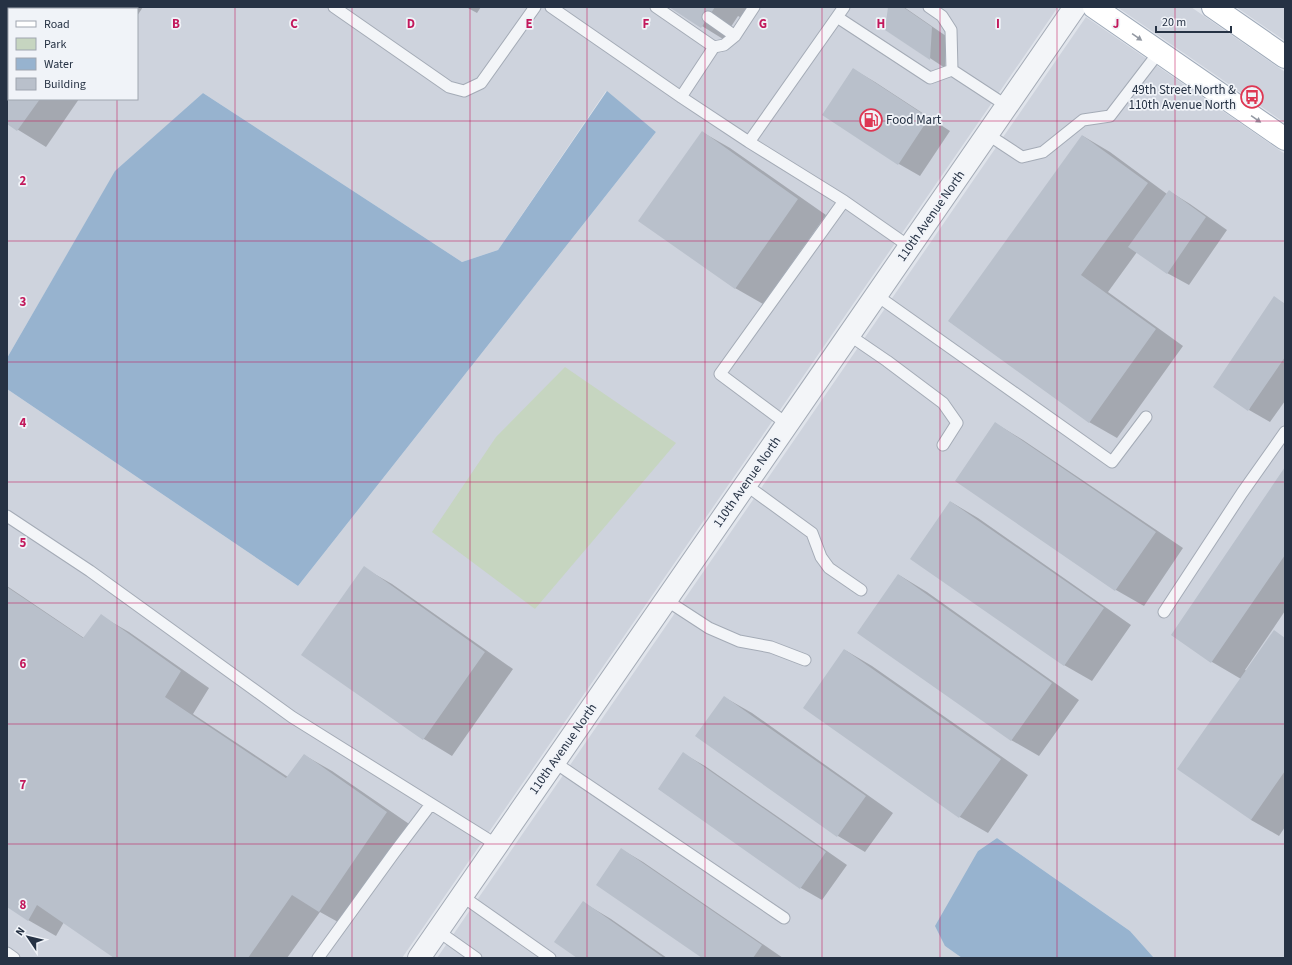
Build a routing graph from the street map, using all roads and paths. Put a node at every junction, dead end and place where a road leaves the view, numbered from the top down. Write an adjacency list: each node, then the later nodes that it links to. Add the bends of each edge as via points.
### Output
1 (334, 7): 2 (lane, via 449,87 464,91 481,83)
2 (534, 7)
3 (551, 7): 18 (lane)
4 (656, 7): 14 (lane)
5 (754, 7): 13 (lane)
6 (844, 7): 12 (lane)
7 (929, 7): 17 (lane, via 942,16 951,30)
8 (1075, 7): 19 (street, 110th Avenue North)
9 (1094, 7): 15 (main road, one-way to 15)
10 (1214, 7): 16 (main road)
11 (708, 17): 13 (lane)
12 (837, 17): 17 (lane, via 930,78); 22 (lane)
13 (735, 36): 14 (lane, via 724,45)
14 (714, 47): 18 (lane)
15 (1159, 52): 20 (lane, via 1110,116 1083,120 1043,152 1022,158); 21 (main road, one-way to 21)
16 (1285, 57)
17 (952, 70): 19 (lane)
18 (681, 97): 22 (lane)
19 (1007, 106): 20 (street, 110th Avenue North)
20 (987, 134): 24 (street, 110th Avenue North)
21 (1285, 139)
22 (749, 142): 23 (lane)
23 (844, 201): 24 (lane); 28 (lane, via 720,374)
24 (910, 247): 25 (street, 110th Avenue North)
25 (876, 295): 26 (street, 110th Avenue North); 27 (lane, via 1112,462)
26 (849, 335): 28 (street, 110th Avenue North); 30 (lane, via 943,403 957,423)
27 (1146, 417)
28 (787, 424): 31 (street, 110th Avenue North)
29 (1285, 432): 35 (lane)
30 (943, 445)
31 (746, 485): 33 (lane, via 812,533 821,557 829,568); 34 (street, 110th Avenue North)
32 (7, 516): 38 (lane, via 90,571 292,717)
33 (860, 590)
34 (666, 600): 36 (lane, via 709,628 739,642 771,647); 37 (street, 110th Avenue North)
35 (1164, 612)
36 (805, 660)
37 (554, 762): 39 (street, 110th Avenue North); 41 (lane)
38 (431, 804): 39 (lane); 45 (lane)
39 (497, 845): 40 (street, 110th Avenue North)
40 (462, 896): 42 (street, 110th Avenue North); 48 (lane)
41 (784, 918)
42 (438, 931): 46 (street, 110th Avenue North); 47 (lane)
43 (7, 953): 44 (lane)
44 (14, 958)
45 (318, 958)
46 (419, 958)
47 (476, 958)
48 (550, 958)

